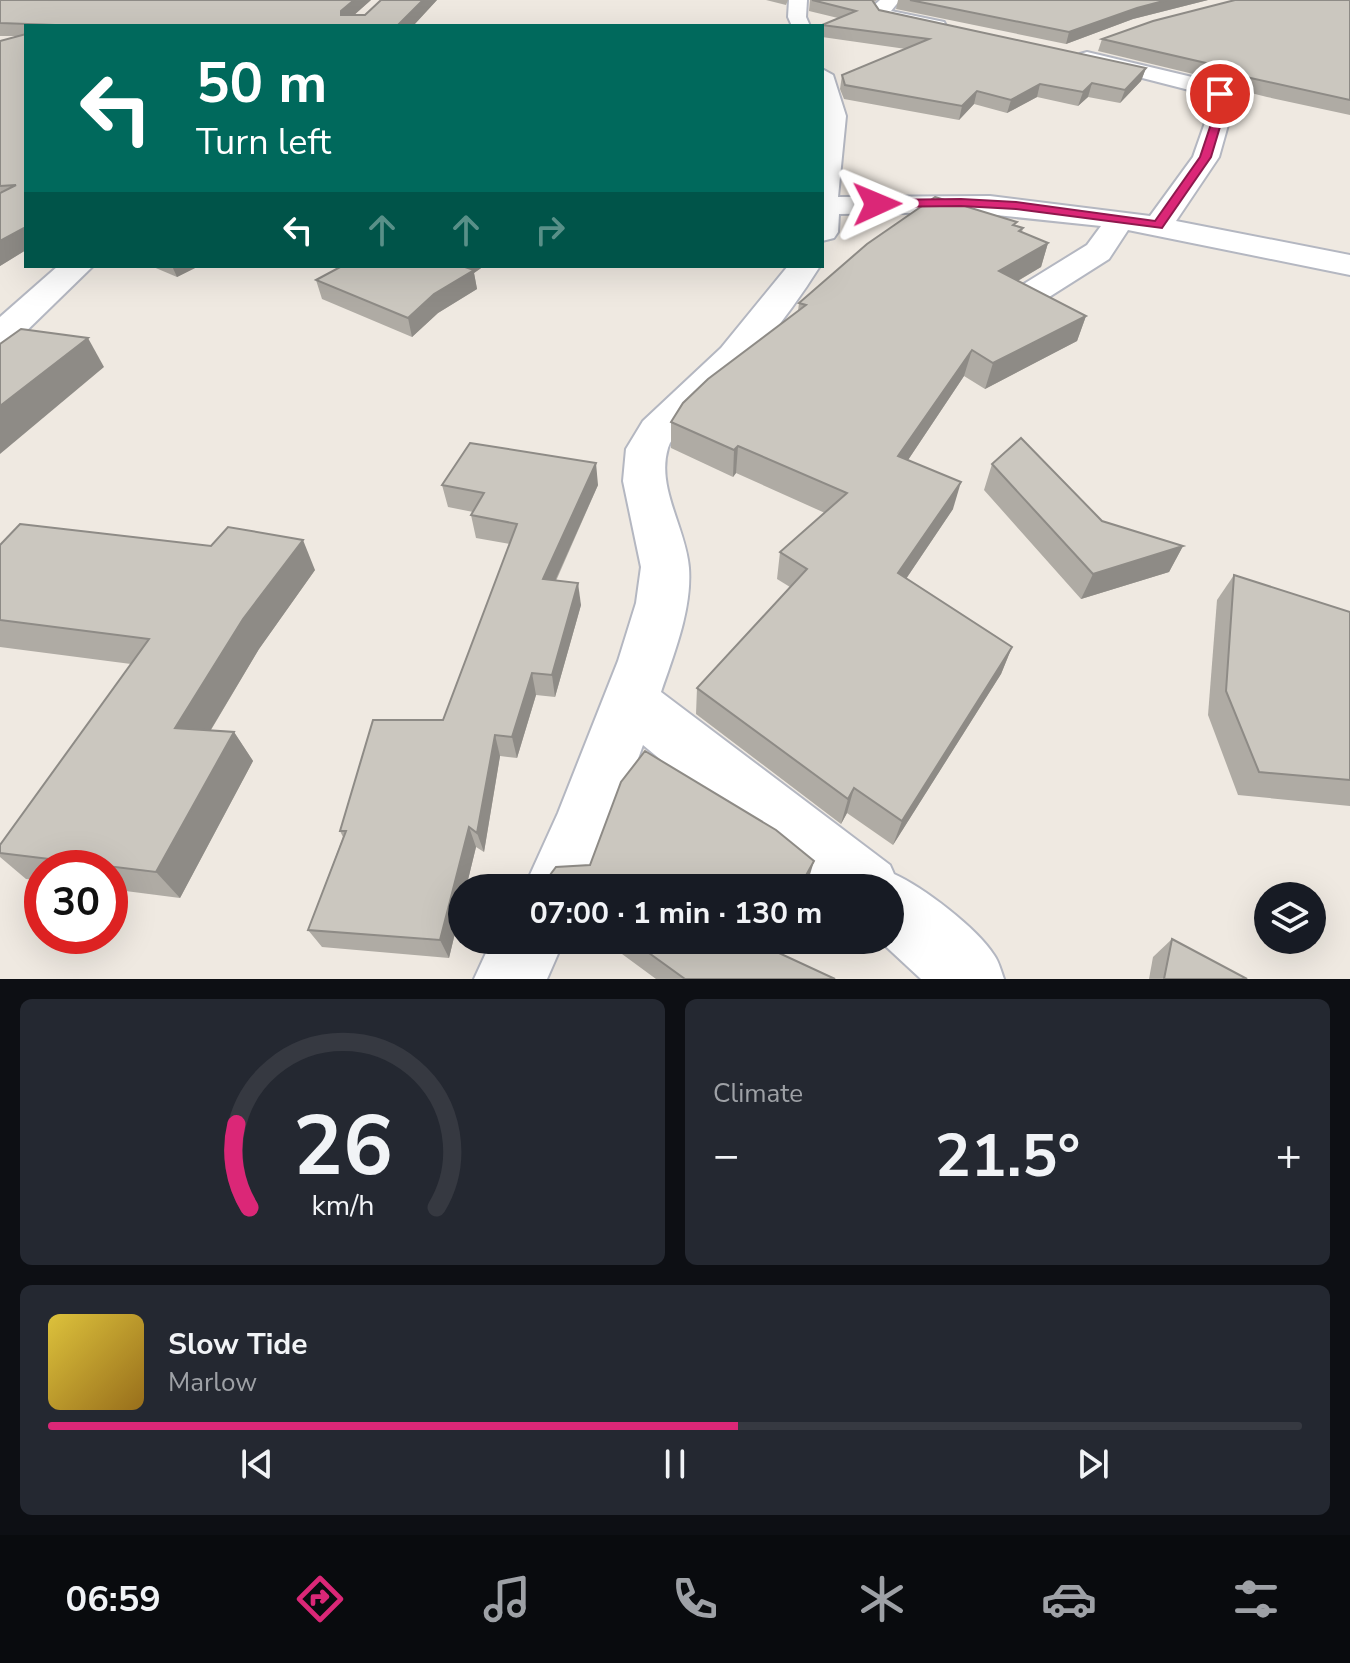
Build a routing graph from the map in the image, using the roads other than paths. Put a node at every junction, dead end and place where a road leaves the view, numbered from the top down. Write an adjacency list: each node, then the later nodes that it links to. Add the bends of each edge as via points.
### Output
1 (798, 0): 3 (street)
2 (891, 0): 4 (street, via 880,8 884,15)
3 (800, 24)
4 (952, 30)
5 (1092, 43): 10 (street, via 1067,53 1205,87 1224,100 1206,157)
6 (824, 80): 7 (street, via 836,133)
7 (824, 202)
8 (824, 220): 9 (street, via 961,202)
9 (1119, 221): 10 (street); 14 (street, via 1098,252)
10 (1158, 226): 11 (street)
11 (1350, 265)
12 (75, 268): 15 (street)
13 (803, 268): 16 (street, via 779,306 648,447 643,470 666,555 664,586)
14 (1026, 297)
15 (0, 336)
16 (630, 701): 17 (street); 18 (street)
17 (564, 874)
18 (849, 874)
19 (904, 917): 22 (street)
20 (522, 954): 21 (street)
21 (509, 979)
22 (969, 979)

